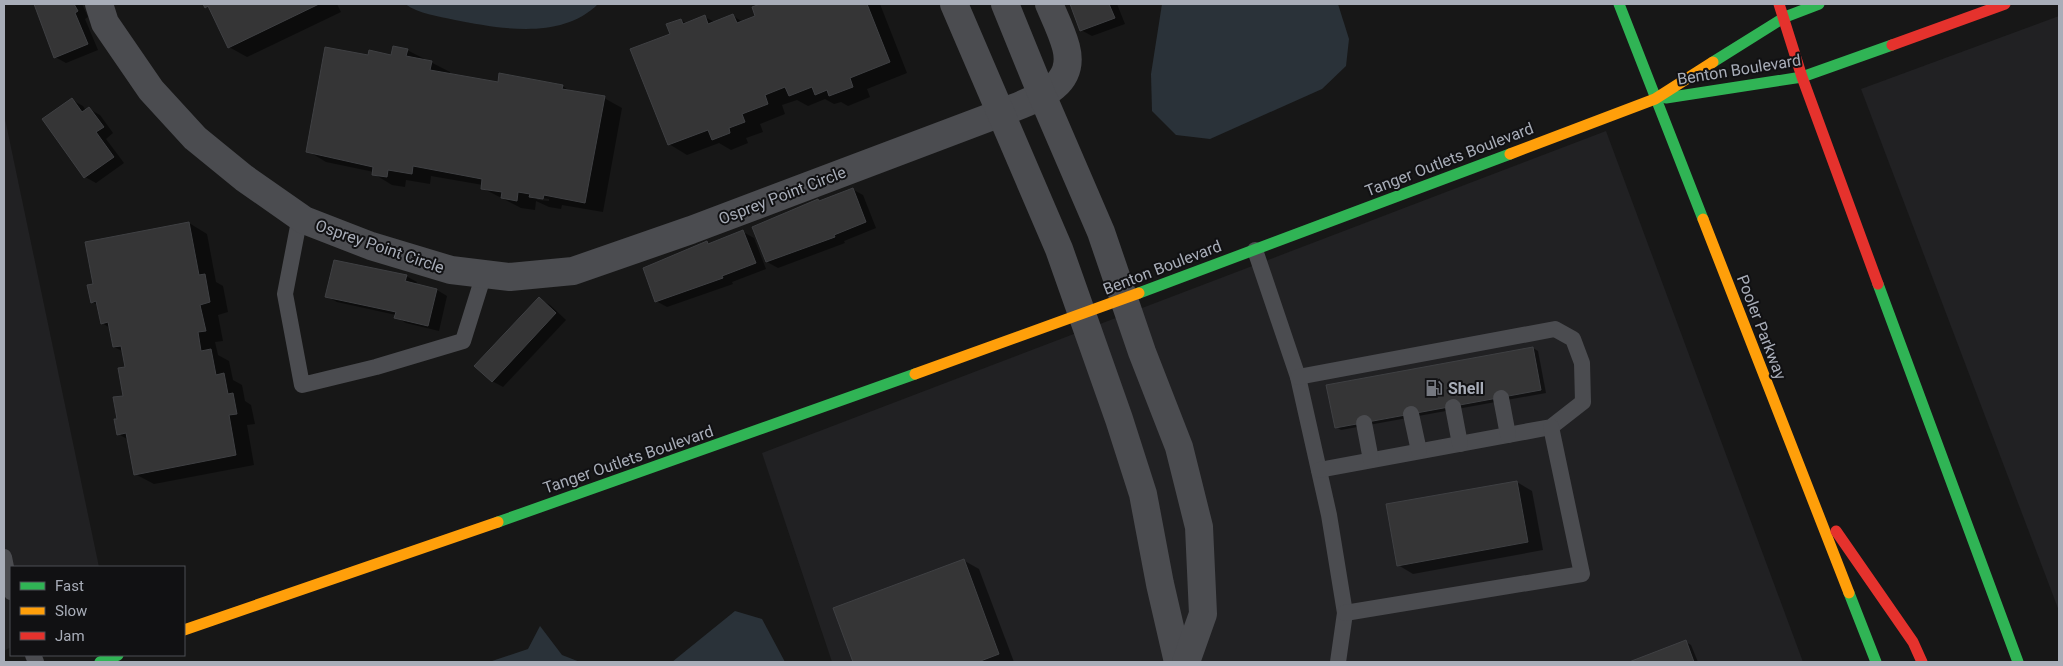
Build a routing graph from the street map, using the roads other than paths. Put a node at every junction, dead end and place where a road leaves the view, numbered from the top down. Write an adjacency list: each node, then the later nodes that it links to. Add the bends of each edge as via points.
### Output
1 (99, 4): 14 (street, Osprey Point Circle, via 105,23 152,90 195,138 244,178)
2 (954, 4): 13 (street)
3 (1004, 4): 11 (street)
4 (1049, 4): 11 (street, Osprey Point Circle, via 1066,48 1068,68 1059,84)
5 (1619, 4): 12 (street, Pooler Parkway)
6 (1779, 4): 9 (street)
7 (1819, 4): 9 (street, Benton Boulevard)
8 (2005, 4): 10 (street, Benton Boulevard)
9 (1785, 18): 10 (street); 12 (street, Benton Boulevard)
10 (1802, 77): 12 (street, Benton Boulevard); 42 (street)
11 (1042, 95): 13 (street, Osprey Point Circle); 17 (street, via 1101,232)
12 (1655, 99): 15 (street, Tanger Outlets Boulevard); 30 (street, Pooler Parkway)
13 (1001, 114): 16 (street, Osprey Point Circle, via 573,271 510,277); 18 (street, via 1059,249)
14 (300, 216): 16 (street, Osprey Point Circle, via 371,246 451,270); 16 (lane, via 285,294 302,385 463,341)
15 (1254, 250): 17 (street, Benton Boulevard); 19 (lane)
16 (484, 274)
17 (1124, 299): 18 (street, Benton Boulevard); 38 (street, via 1179,447 1199,527 1203,614)
18 (1082, 315): 34 (street, Tanger Outlets Boulevard); 37 (street, via 1143,494)
19 (1298, 376): 24 (lane, via 1354,373 1491,348 1555,329 1573,339 1582,363 1583,402); 29 (lane)
20 (1501, 398): 25 (lane)
21 (1453, 406): 26 (lane)
22 (1411, 414): 27 (lane)
23 (1364, 423): 28 (lane)
24 (1551, 427): 25 (lane); 33 (lane, via 1582,574)
25 (1508, 435): 26 (lane)
26 (1460, 444): 27 (lane)
27 (1419, 451): 28 (lane)
28 (1371, 460): 29 (lane)
29 (1319, 470): 33 (lane)
30 (1811, 495): 40 (street, Pooler Parkway); 41 (street, via 1913,642)
31 (4, 557): 32 (lane)
32 (10, 587)
33 (1345, 613): 39 (lane)
34 (185, 630)
35 (115, 656): 36 (street)
36 (100, 662)
37 (1178, 662)
38 (1186, 662)
39 (1338, 662)
40 (1876, 662)
41 (1922, 662)
42 (2018, 662)

